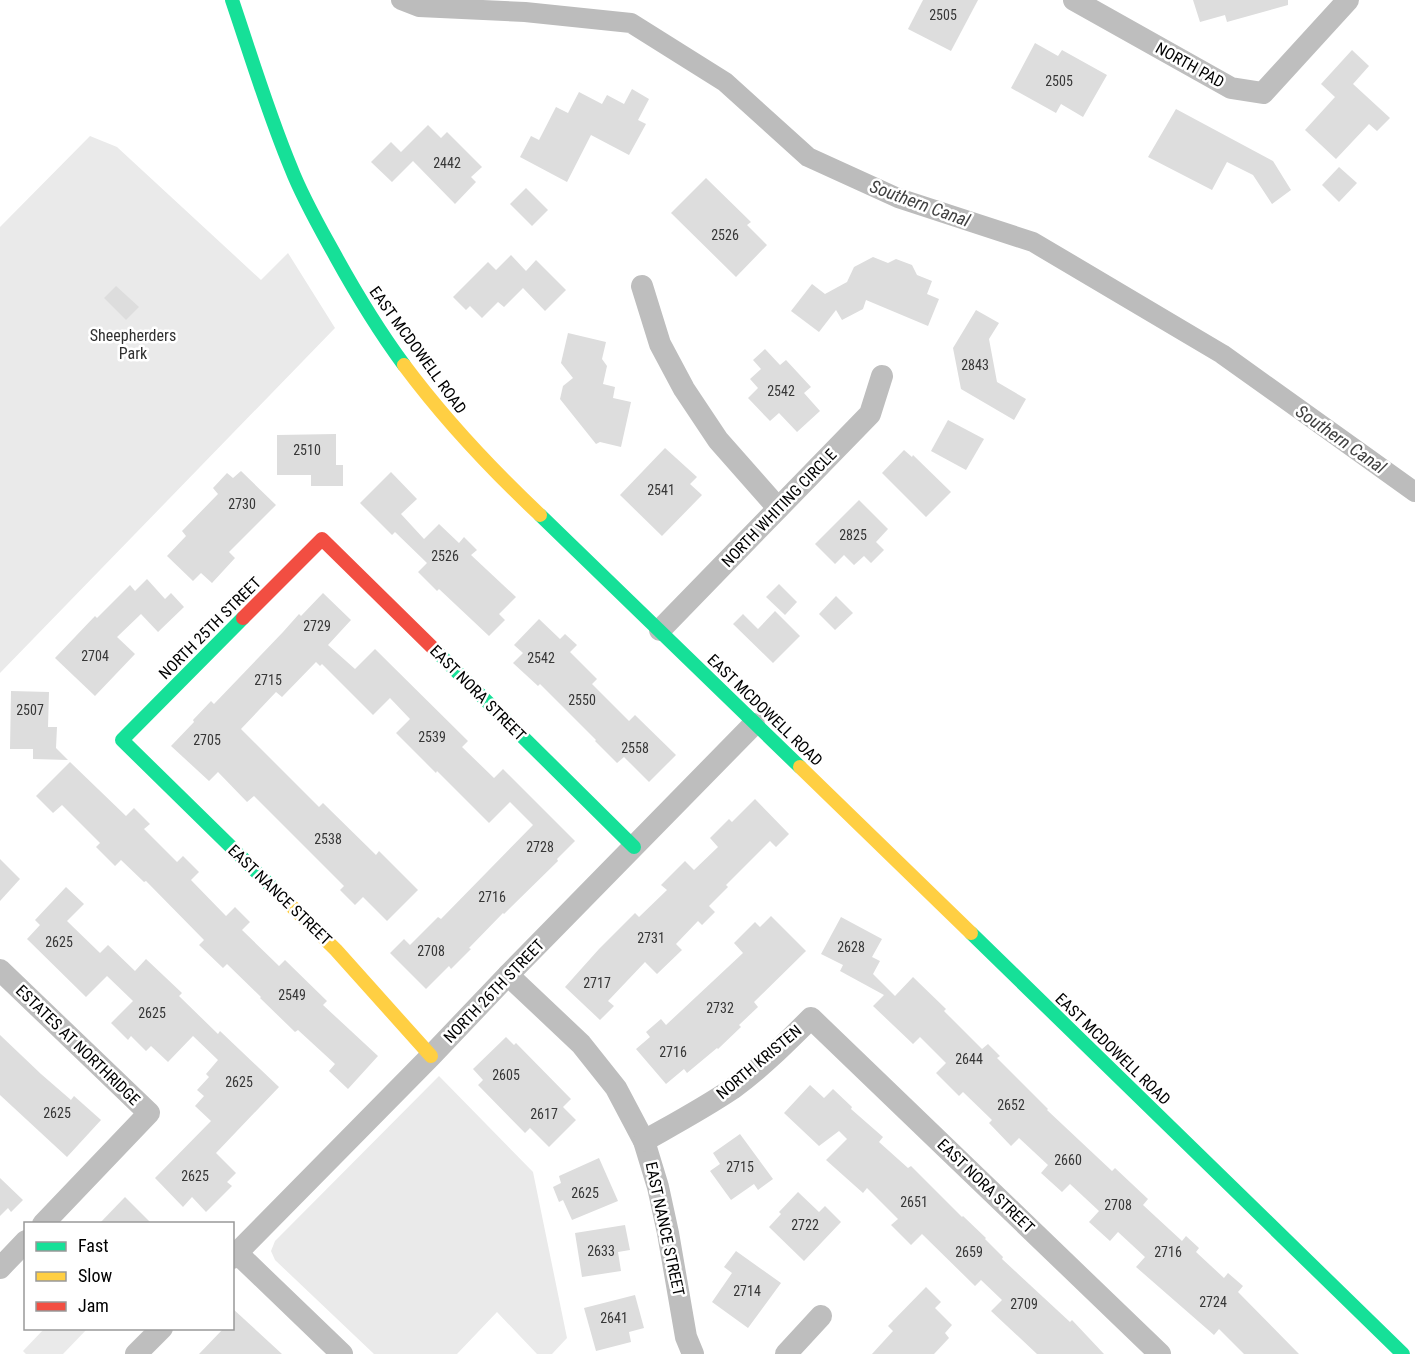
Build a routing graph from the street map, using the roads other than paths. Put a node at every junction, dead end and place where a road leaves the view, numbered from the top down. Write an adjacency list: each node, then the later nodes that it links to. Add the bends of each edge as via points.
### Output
1 (232, 0): 8 (main road, EAST MCDOWELL ROAD, via 291,169 316,222 387,342 456,430 497,474)
2 (1074, 0): 3 (street, NORTH PAD, via 1232,88 1263,93)
3 (1348, 0)
4 (642, 286): 6 (street, via 660,344 684,389 718,440)
5 (882, 376): 6 (street, NORTH WHITING CIRCLE, via 870,414)
6 (778, 508): 8 (street, NORTH WHITING CIRCLE)
7 (322, 538): 10 (main road, NORTH 25TH STREET); 11 (main road, EAST NORA STREET)
8 (660, 630): 9 (main road, EAST MCDOWELL ROAD)
9 (754, 724): 11 (street, NORTH 26TH STREET); 28 (main road, EAST MCDOWELL ROAD)
10 (122, 740): 15 (main road, EAST NANCE STREET, via 336,950)
11 (634, 847): 13 (street, NORTH 26TH STREET)
12 (0, 970): 17 (street, ESTATES AT NORTHRIDGE, via 149,1113)
13 (508, 975): 15 (street, NORTH 26TH STREET); 16 (street, EAST NANCE STREET, via 581,1044 616,1088)
14 (812, 1018): 16 (street, NORTH KRISTEN, via 732,1088); 27 (street, EAST NORA STREET)
15 (431, 1056): 19 (street, NORTH 26TH STREET)
16 (644, 1141): 25 (street, EAST NANCE STREET, via 661,1199 686,1336)
17 (45, 1222)
18 (24, 1243): 20 (street)
19 (235, 1255): 24 (street)
20 (0, 1268)
21 (821, 1316): 26 (street)
22 (161, 1330): 23 (street)
23 (136, 1354)
24 (342, 1354)
25 (693, 1354)
26 (786, 1354)
27 (1160, 1354)
28 (1403, 1354)

